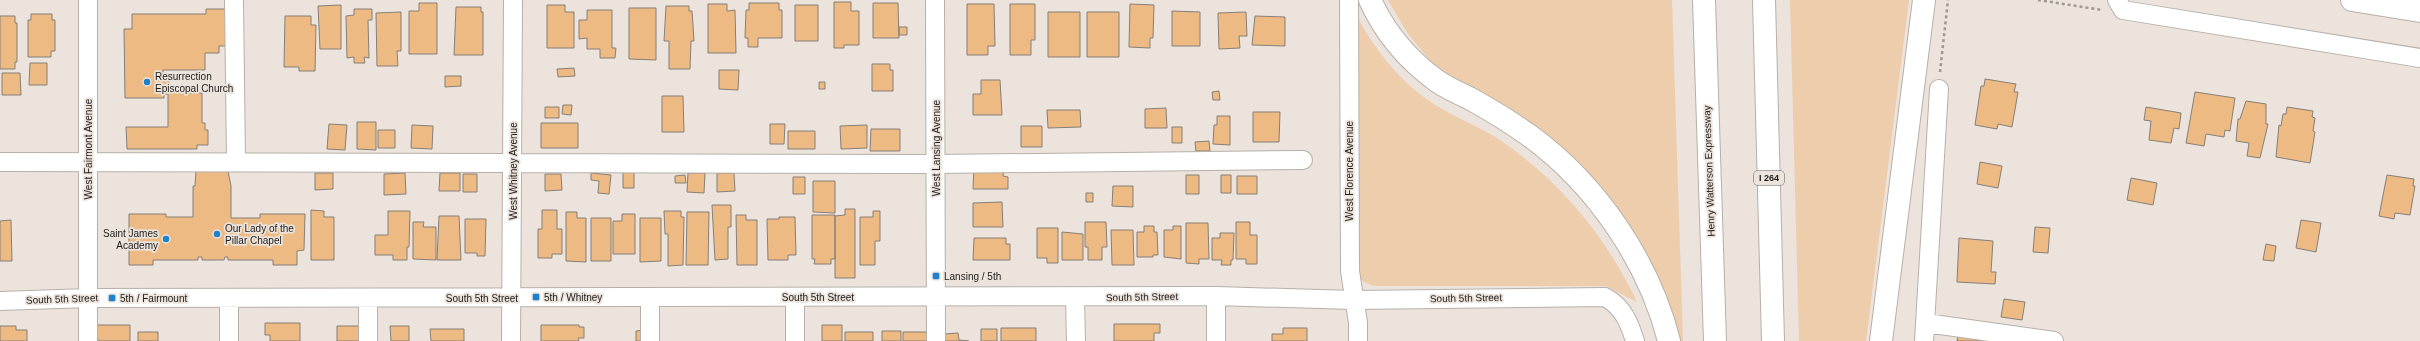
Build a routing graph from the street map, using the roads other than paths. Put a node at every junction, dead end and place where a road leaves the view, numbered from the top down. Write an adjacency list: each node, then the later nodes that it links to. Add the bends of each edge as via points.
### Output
1 (88, 0): 16 (street, West Fairmont Avenue)
2 (234, 0): 17 (street)
3 (513, 0): 19 (street, West Whitney Avenue)
4 (935, 0): 20 (street, West Lansing Avenue)
5 (1348, 0): 30 (street, West Florence Avenue, via 1350,271)
6 (1370, 0): 44 (main road, via 1386,30 1420,67 1447,88 1531,136 1571,172 1612,219 1646,278)
7 (1924, 0): 47 (main road)
8 (2352, 0): 12 (main road)
9 (2120, 5): 13 (street)
10 (1704, 7): 45 (main road, Henry Watterson Expressway)
11 (1764, 7): 46 (main road, I 264)
12 (2420, 11)
13 (2420, 58)
14 (1939, 89): 32 (street)
15 (1303, 160): 20 (street)
16 (89, 161): 17 (street); 18 (street); 26 (street, West Fairmont Avenue)
17 (236, 161): 19 (street)
18 (0, 162)
19 (513, 162): 20 (street); 28 (street, West Whitney Avenue)
20 (936, 164): 21 (street, West Lansing Avenue)
21 (936, 296): 24 (street, South 5th Street); 25 (street, South 5th Street); 39 (street, West Lansing Avenue)
22 (1216, 296): 25 (street, South 5th Street); 30 (street, South 5th Street); 41 (street)
23 (650, 297): 24 (street, South 5th Street); 28 (street, South 5th Street); 37 (street)
24 (795, 297): 38 (street)
25 (1075, 297): 40 (street)
26 (88, 298): 29 (street, South 5th Street); 31 (street, South 5th Street); 33 (street, West Fairmont Avenue)
27 (368, 298): 28 (street, South 5th Street); 29 (street, South 5th Street); 35 (street)
28 (513, 298): 36 (street, West Whitney Avenue)
29 (229, 299): 34 (street)
30 (1353, 300): 42 (street, West Florence Avenue, via 1358,323); 43 (street, South 5th Street, via 1605,296 1615,302 1628,318)
31 (0, 301)
32 (1926, 323): 48 (street); 49 (street)
33 (88, 341)
34 (229, 341)
35 (368, 341)
36 (511, 341)
37 (650, 341)
38 (795, 341)
39 (936, 341)
40 (1076, 341)
41 (1216, 341)
42 (1358, 341)
43 (1635, 341)
44 (1669, 341)
45 (1715, 341)
46 (1773, 341)
47 (1881, 341)
48 (1924, 341)
49 (2054, 341)

